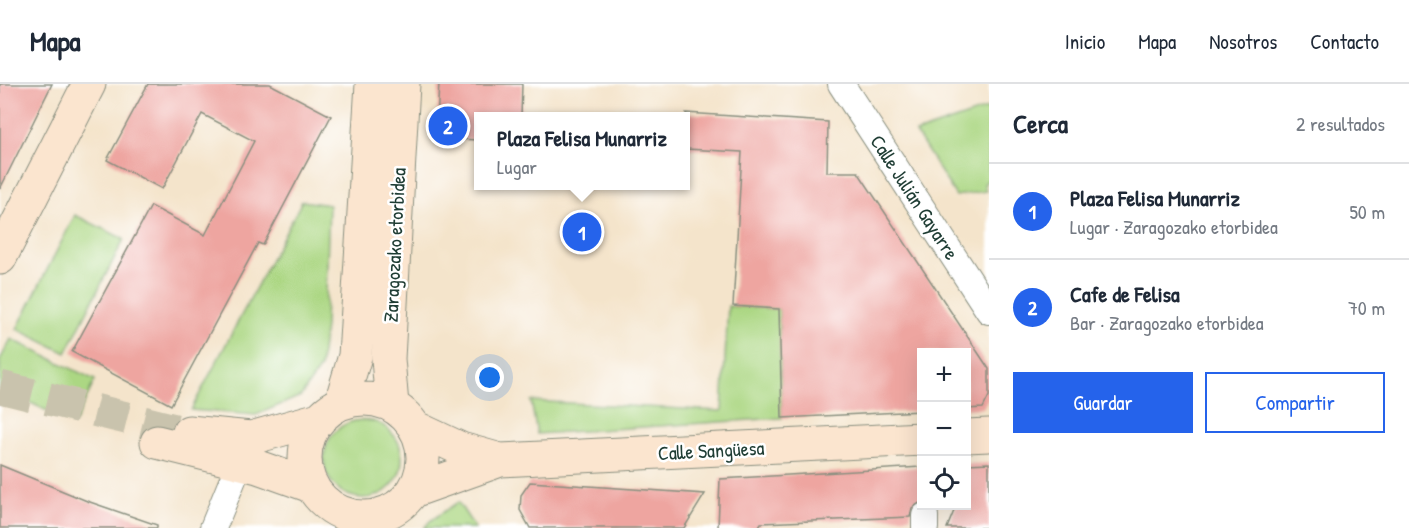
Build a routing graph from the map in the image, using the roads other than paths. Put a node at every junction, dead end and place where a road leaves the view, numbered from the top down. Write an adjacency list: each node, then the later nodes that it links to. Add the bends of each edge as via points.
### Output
1 (89, 84): 5 (main road)
2 (372, 84): 7 (main road, Zaragozako etorbidea, via 355,356)
3 (403, 84): 8 (main road, Zaragozako etorbidea, via 388,359)
4 (841, 84): 6 (street, Calle Julián Gayarre)
5 (0, 258)
6 (989, 311)
7 (330, 411): 8 (main road, via 367,399); 13 (main road, via 251,438 168,436); 14 (main road, via 311,430 304,458 306,472)
8 (403, 416): 12 (main road, Calle Sangüesa, via 461,449); 15 (main road, via 421,442 423,459 420,476)
9 (989, 435): 10 (main road)
10 (971, 436)
11 (917, 439): 12 (main road, Calle Sangüesa)
12 (500, 460): 15 (main road, Calle Sangüesa)
13 (240, 462): 14 (main road); 16 (street)
14 (327, 507): 15 (main road, via 362,517)
15 (397, 510)
16 (213, 528)

